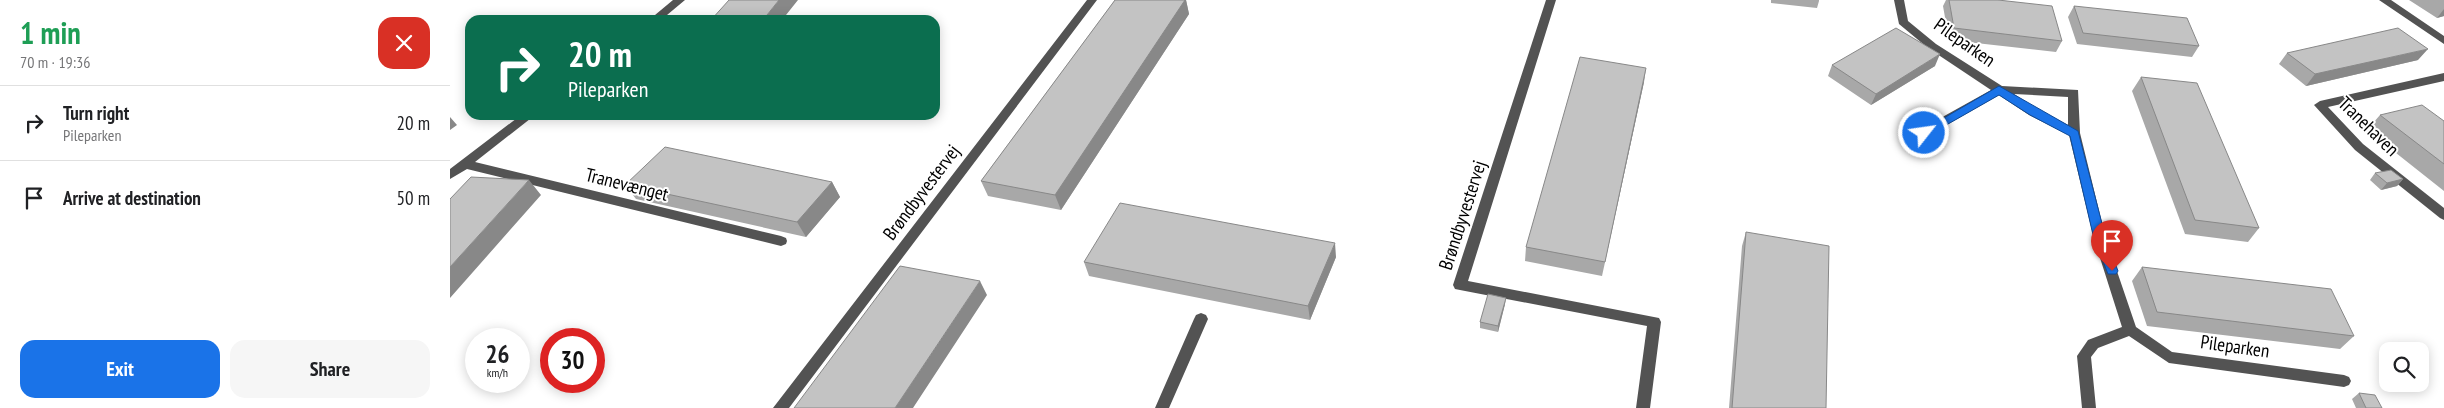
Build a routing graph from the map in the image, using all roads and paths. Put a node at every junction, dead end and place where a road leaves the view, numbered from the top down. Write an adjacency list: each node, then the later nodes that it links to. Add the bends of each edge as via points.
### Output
1 (680, 0): 6 (street)
2 (1092, 0): 20 (street, Brøndbyvestervej)
3 (1551, 0): 22 (street, Brøndbyvestervej, via 1460,285 1654,322)
4 (1899, 0): 9 (street, Pileparken, via 1903,22 1932,46)
5 (2384, 0): 7 (street)
6 (660, 15)
7 (2444, 41)
8 (2444, 77): 15 (street, Tranehaven, via 2320,105 2360,147)
9 (1999, 90): 11 (street, Pileparken); 12 (street, Pileparken); 12 (street, Pileparken, via 2074,93)
10 (522, 120): 13 (street)
11 (1924, 133)
12 (2074, 134): 18 (street, Pileparken, via 2100,239)
13 (465, 164): 14 (street); 16 (street, Tranevænget)
14 (450, 175)
15 (2444, 215)
16 (781, 241)
17 (1201, 319): 21 (street)
18 (2130, 330): 19 (street, Pileparken, via 2169,357); 23 (street, via 2093,344 2084,356)
19 (2344, 381)
20 (780, 408)
21 (1162, 408)
22 (1643, 408)
23 (2089, 408)

